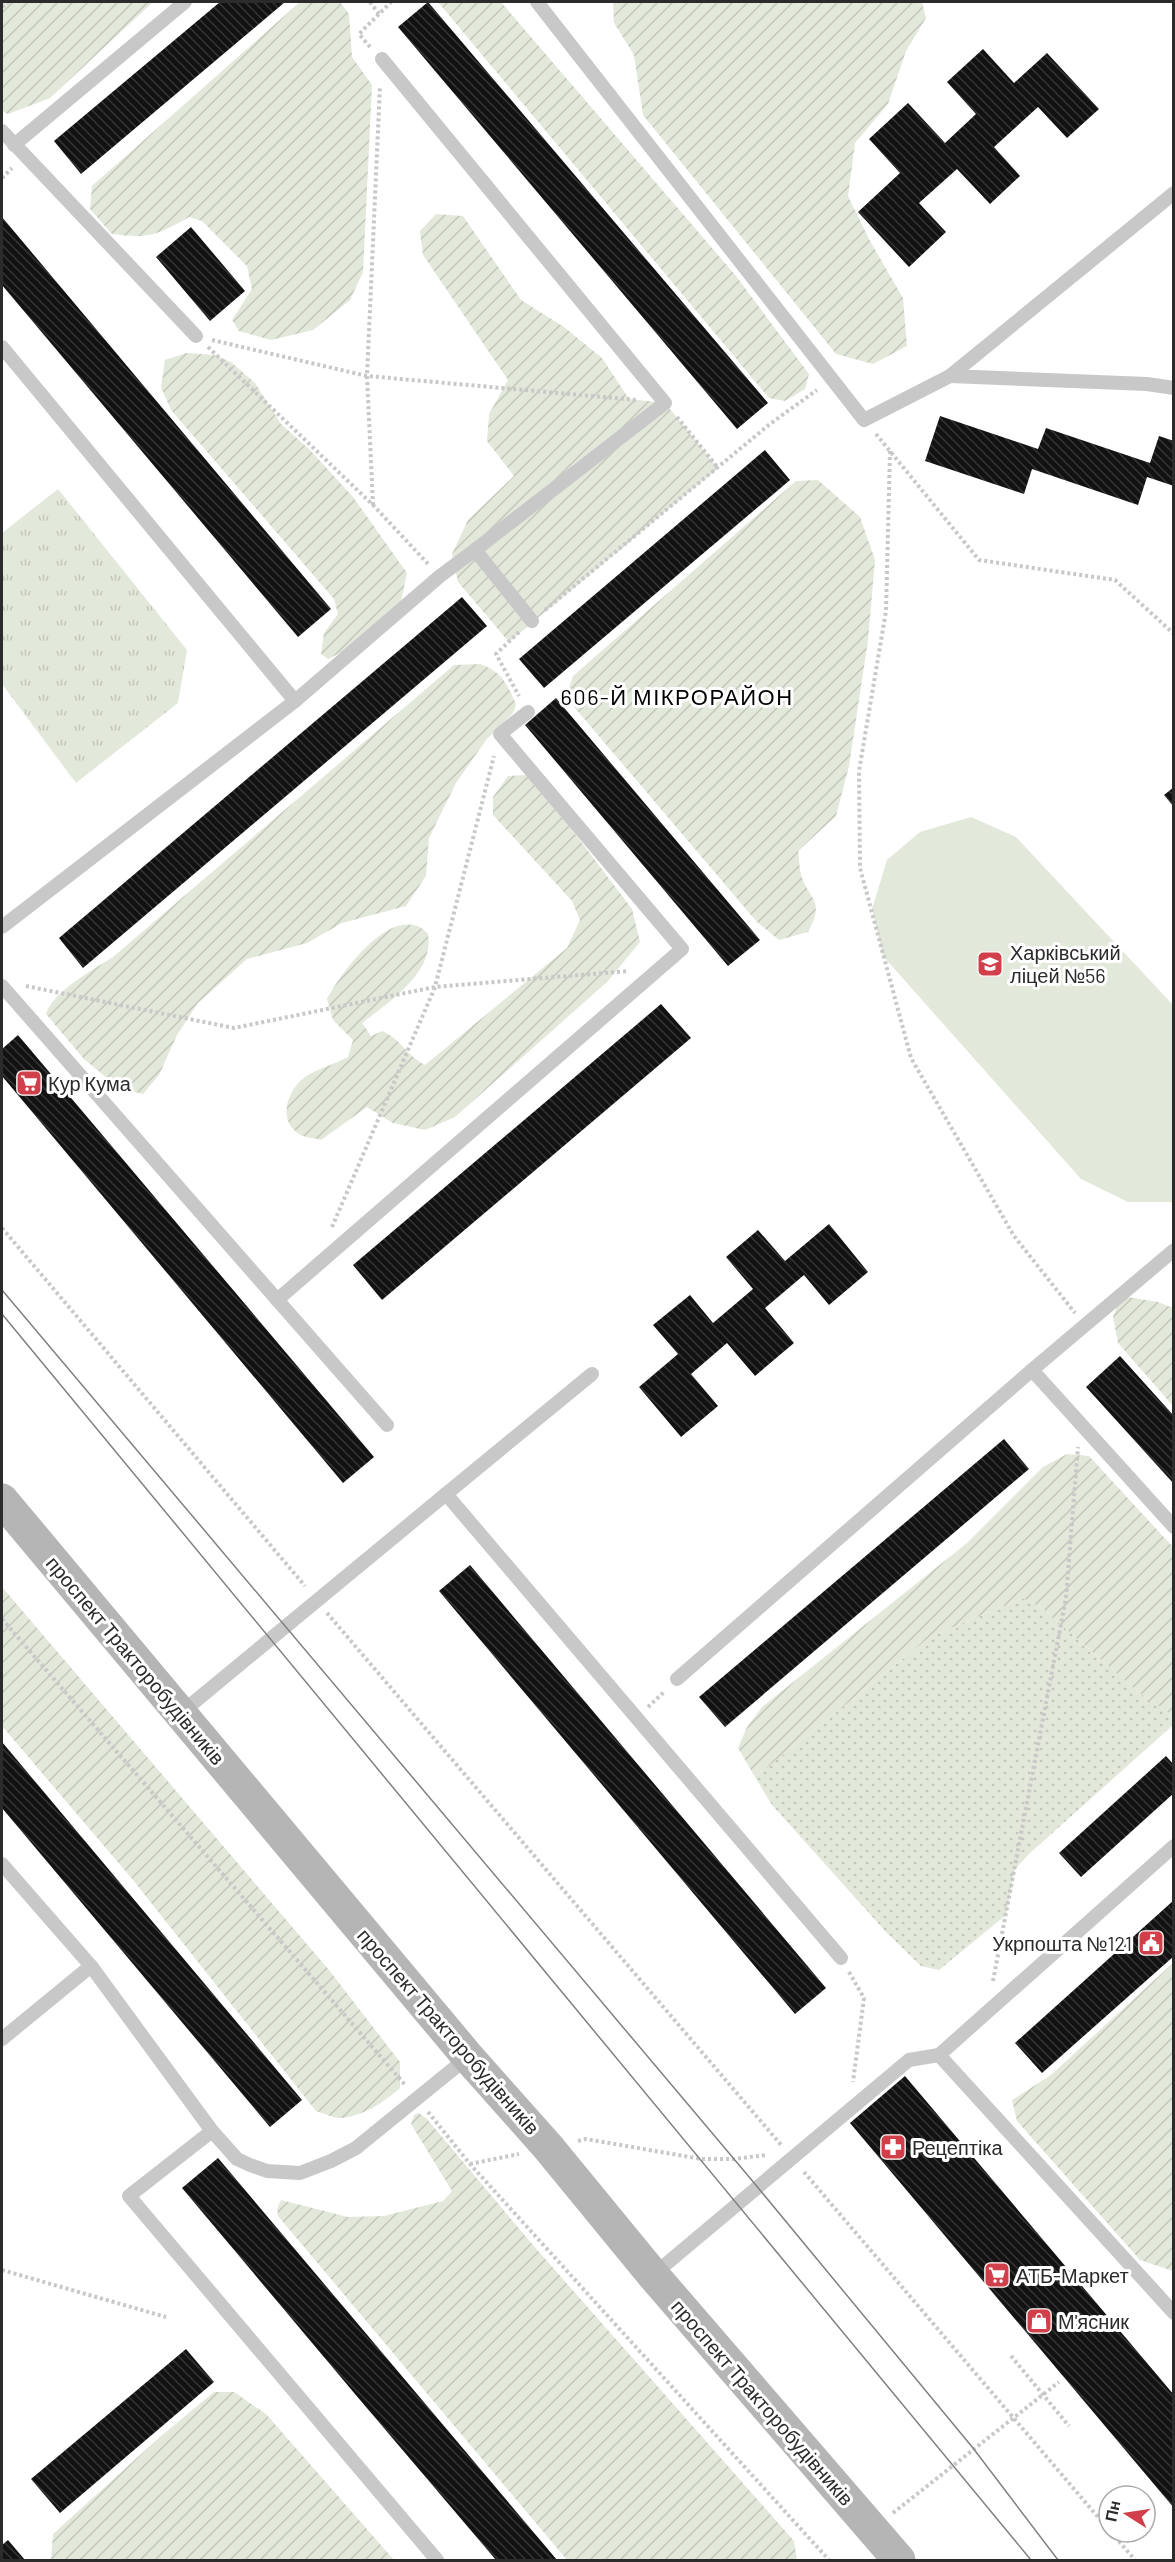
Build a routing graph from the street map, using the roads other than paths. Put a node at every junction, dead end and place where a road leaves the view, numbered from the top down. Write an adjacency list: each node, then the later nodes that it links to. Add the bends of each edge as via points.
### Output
1 (185, 2): 5 (lane)
2 (537, 2): 9 (lane, via 864,420)
3 (382, 59): 11 (lane, via 665,403)
4 (2, 131): 5 (lane)
5 (14, 145): 7 (lane)
6 (1173, 192): 9 (lane)
7 (196, 336)
8 (2, 347): 13 (lane)
9 (950, 376): 10 (lane)
10 (1173, 388)
11 (475, 550): 12 (lane); 13 (lane)
12 (532, 621)
13 (296, 701): 15 (lane)
14 (528, 712): 18 (lane, via 500,734 682,949)
15 (2, 927)
16 (2, 986): 18 (lane)
17 (1172, 1254): 19 (lane)
18 (277, 1300): 21 (lane)
19 (1032, 1370): 24 (lane); 25 (lane)
20 (592, 1374): 22 (lane)
21 (387, 1425)
22 (446, 1494): 26 (lane); 29 (lane)
23 (2, 1500): 26 (main road, проспект Тракторобудівників)
24 (1173, 1527)
25 (677, 1679)
26 (181, 1713): 33 (main road, проспект Тракторобудівників)
27 (1173, 1846): 32 (lane)
28 (2, 1863): 30 (lane)
29 (841, 1958)
30 (91, 1966): 31 (lane); 34 (lane)
31 (2, 2039)
32 (939, 2055): 35 (lane, via 909,2060 789,2155); 36 (lane)
33 (468, 2057): 34 (lane, via 356,2148 308,2170 285,2174 250,2165 237,2159); 35 (main road, проспект Тракторобудівників)
34 (212, 2131): 37 (lane, via 129,2196)
35 (653, 2275): 38 (main road, проспект Тракторобудівників)
36 (1173, 2313)
37 (438, 2560)
38 (899, 2560)

